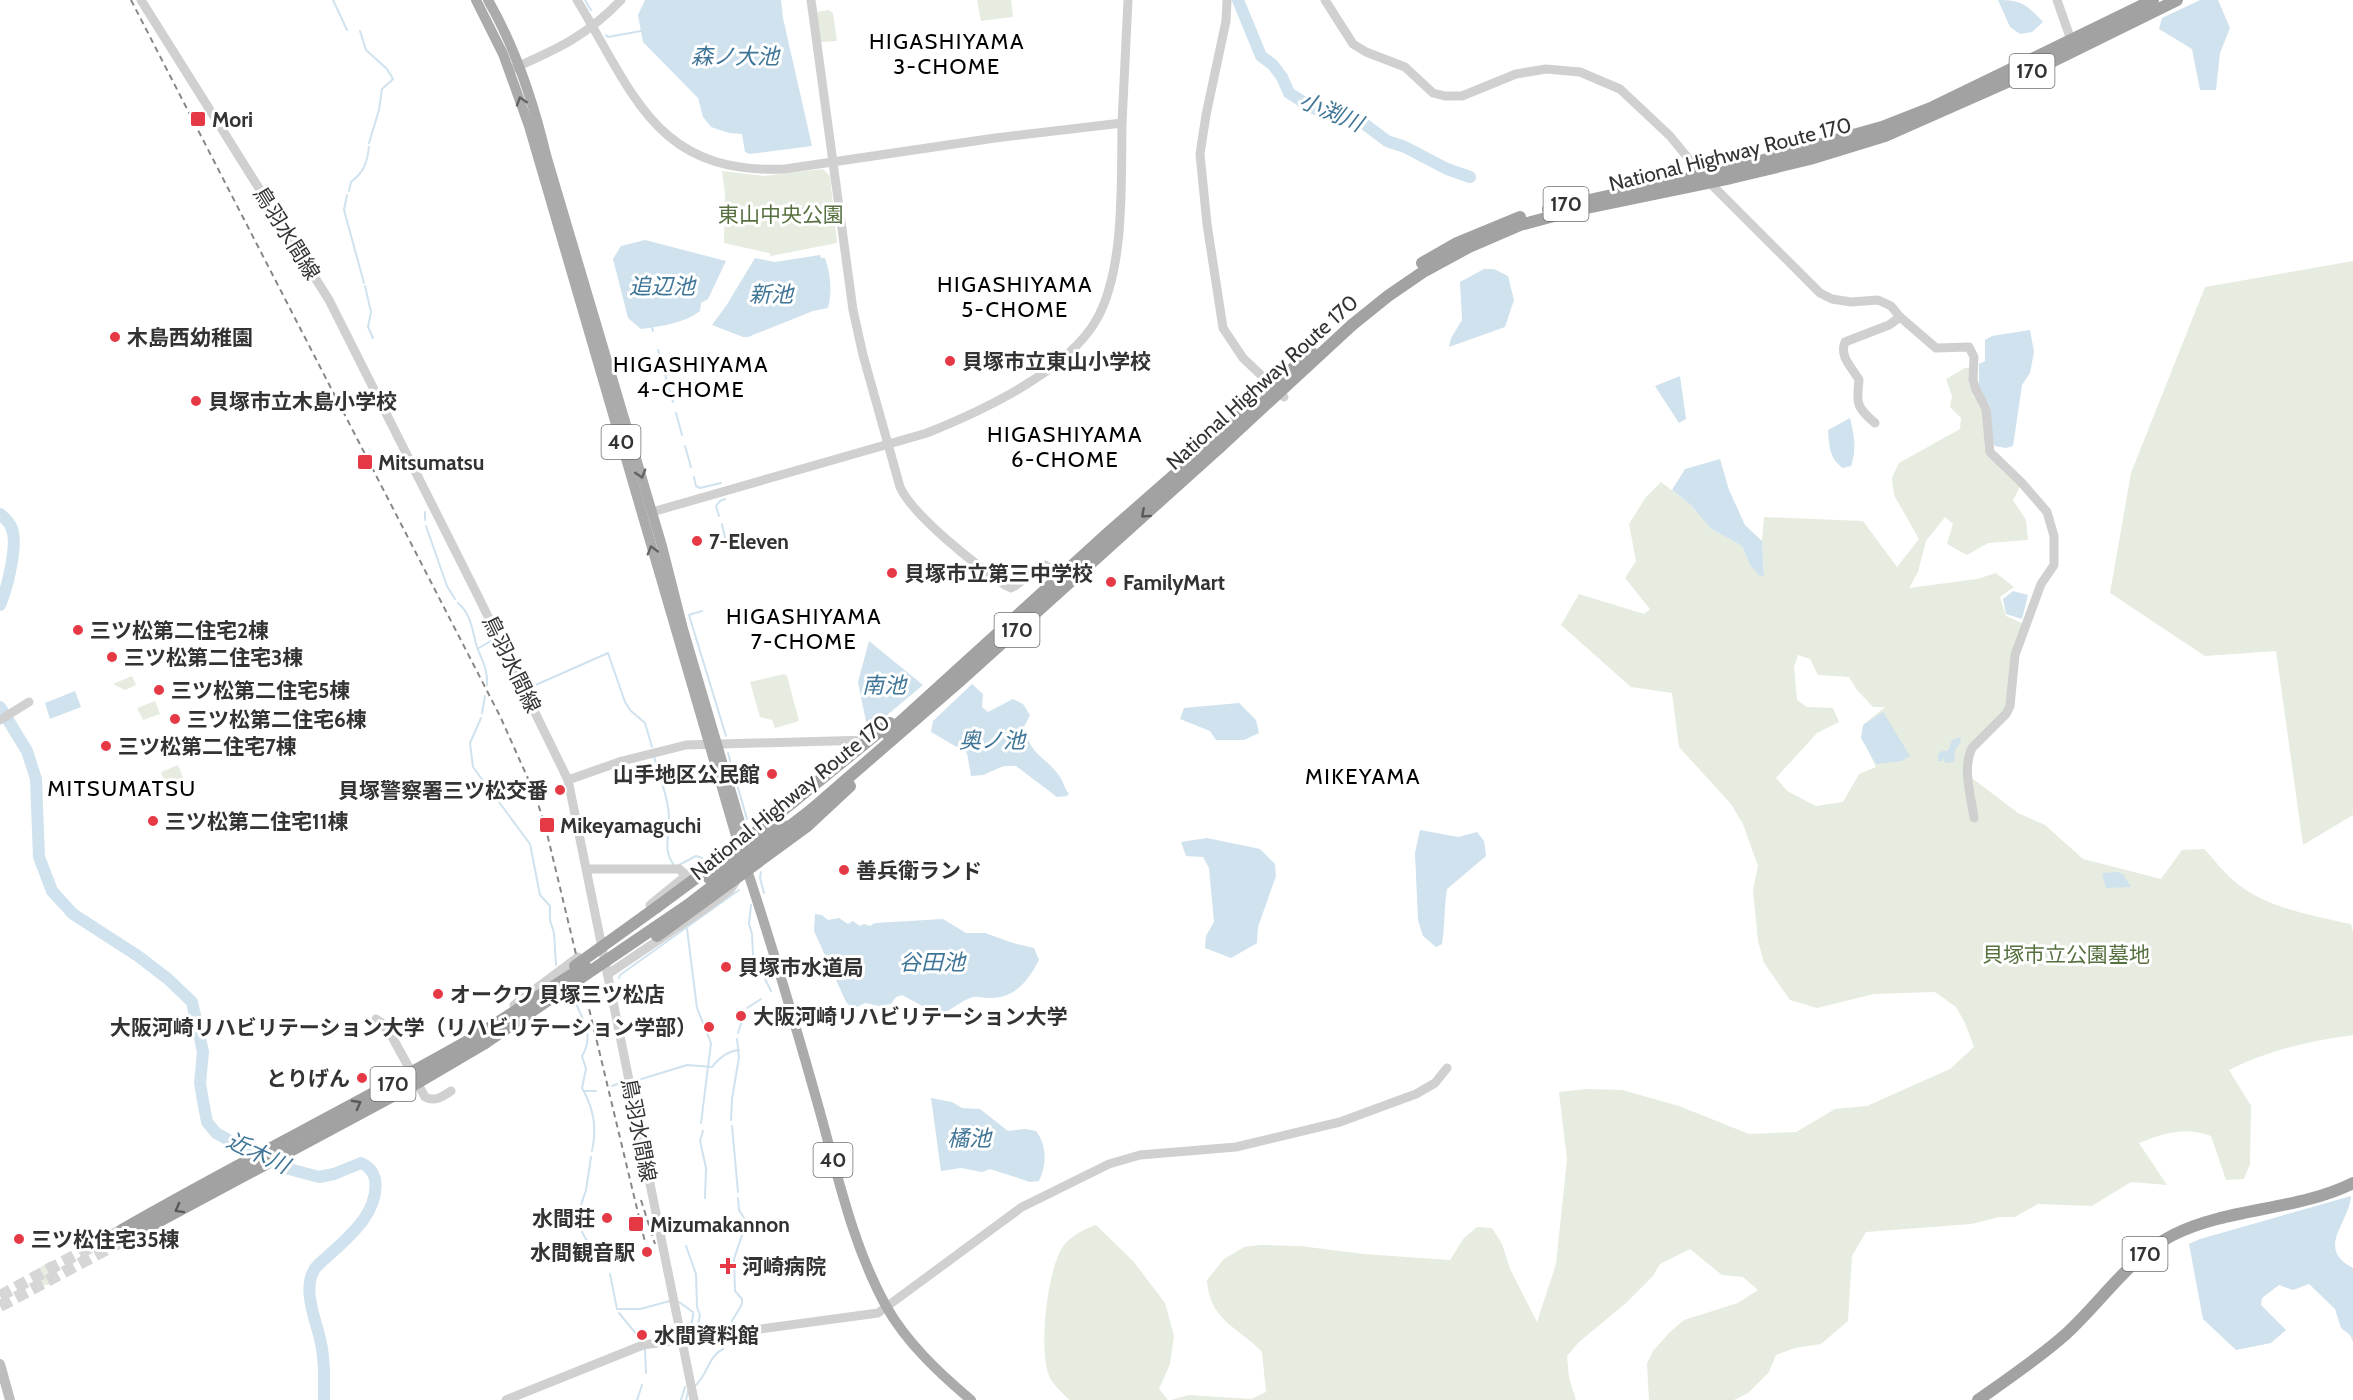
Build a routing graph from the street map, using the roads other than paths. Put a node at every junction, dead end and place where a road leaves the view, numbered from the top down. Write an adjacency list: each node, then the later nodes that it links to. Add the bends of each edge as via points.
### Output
1 (141, 0): 32 (street, 鳥羽水間線, via 329,300)
2 (476, 0): 15 (main road, 40)
3 (488, 0): 15 (main road, 40)
4 (578, 0): 13 (street)
5 (621, 0): 13 (street)
6 (811, 0): 18 (street)
7 (1128, 0): 16 (street)
8 (1227, 0): 21 (street, via 1200,154 1207,224 1223,328 1243,358)
9 (1325, 0): 19 (street, via 1353,44 1405,67 1432,93 1462,96 1507,77 1546,69 1580,72 1604,81 1641,107)
10 (2057, 0): 14 (street)
11 (2153, 0): 14 (highway, National Highway Route 170 / 170)
12 (2177, 0): 17 (highway, National Highway Route 170 / 170, via 2041,67)
13 (594, 27): 15 (street); 18 (street, via 647,116 693,154 750,170)
14 (2070, 40): 17 (highway, National Highway Route 170 / 170)
15 (514, 68): 24 (main road, 40, one-way to 24, via 534,106); 31 (main road, 40, one-way to 15)
16 (1122, 123): 18 (street); 23 (street, via 1115,272 1098,318 1064,358 998,400 927,433)
17 (1883, 131): 19 (highway, National Highway Route 170 / 170, via 1811,153 1735,168)
18 (834, 162): 23 (street, via 857,331)
19 (1707, 179): 20 (street, via 1820,293 1851,302 1878,300 1891,306); 25 (highway, National Highway Route 170 / 170, bridge, via 1520,225 1423,272 1349,322)
20 (1900, 317): 22 (street, via 1845,342 1842,351 1859,380 1860,411); 34 (street, via 1936,348 1969,347 1974,357 1973,380 1986,409 1990,452 2047,512 2054,536 2054,565 2041,584 2015,655 2007,714 1968,754)
21 (1284, 398)
22 (1875, 423)
23 (888, 444): 24 (street); 25 (street, via 900,487 910,505 998,580 1011,588 1045,565)
24 (652, 512): 31 (main road, 40)
25 (1065, 580): 26 (highway, National Highway Route 170 / 170); 28 (highway, National Highway Route 170 / 170)
26 (960, 681): 33 (highway, National Highway Route 170 / 170); 38 (highway, via 925,719 806,827)
27 (25, 704): 29 (street)
28 (912, 711): 30 (highway, via 902,713); 33 (highway, National Highway Route 170 / 170)
29 (0, 720)
30 (868, 740): 31 (street); 35 (highway)
31 (713, 743): 32 (street, via 661,750); 35 (main road, 40)
32 (568, 780): 37 (street, 鳥羽水間線)
33 (808, 806): 42 (highway, National Highway Route 170 / 170, bridge, via 688,905); 45 (highway, National Highway Route 170 / 170, bridge, via 684,898)
34 (1974, 818)
35 (742, 843): 36 (highway); 38 (main road, 40)
36 (710, 868): 39 (street, via 698,868); 45 (highway, bridge)
37 (587, 869): 39 (street, via 679,869); 40 (street, 鳥羽水間線)
38 (745, 873): 41 (street, via 714,902); 42 (highway, via 574,991); 52 (main road, 40, via 753,888 846,1204 864,1259)
39 (686, 875): 40 (street)
40 (602, 941): 41 (street, 鳥羽水間線); 43 (street)
41 (608, 974): 53 (street, 鳥羽水間線)
42 (561, 992): 46 (highway, National Highway Route 170 / 170, bridge)
43 (514, 1005)
44 (376, 1019): 48 (street, via 390,1033)
45 (494, 1025): 46 (highway, National Highway Route 170 / 170, bridge)
46 (482, 1039): 48 (highway, National Highway Route 170 / 170)
47 (1447, 1068): 52 (street, via 1435,1083 1416,1094 1340,1122 1236,1147 1140,1155 1109,1164 1022,1207)
48 (415, 1078): 49 (street, via 430,1100); 51 (highway, National Highway Route 170 / 170)
49 (451, 1091)
50 (2353, 1183): 59 (highway, 170, via 2324,1195 2196,1226 2166,1239 2138,1260 2065,1335)
51 (124, 1234)
52 (887, 1308): 53 (street, via 878,1313); 58 (main road, 40, via 922,1354)
53 (682, 1340): 56 (street, via 643,1345); 57 (street, 鳥羽水間線)
54 (0, 1364): 55 (main road)
55 (10, 1400)
56 (506, 1400)
57 (694, 1400)
58 (971, 1400)
59 (1978, 1400)

